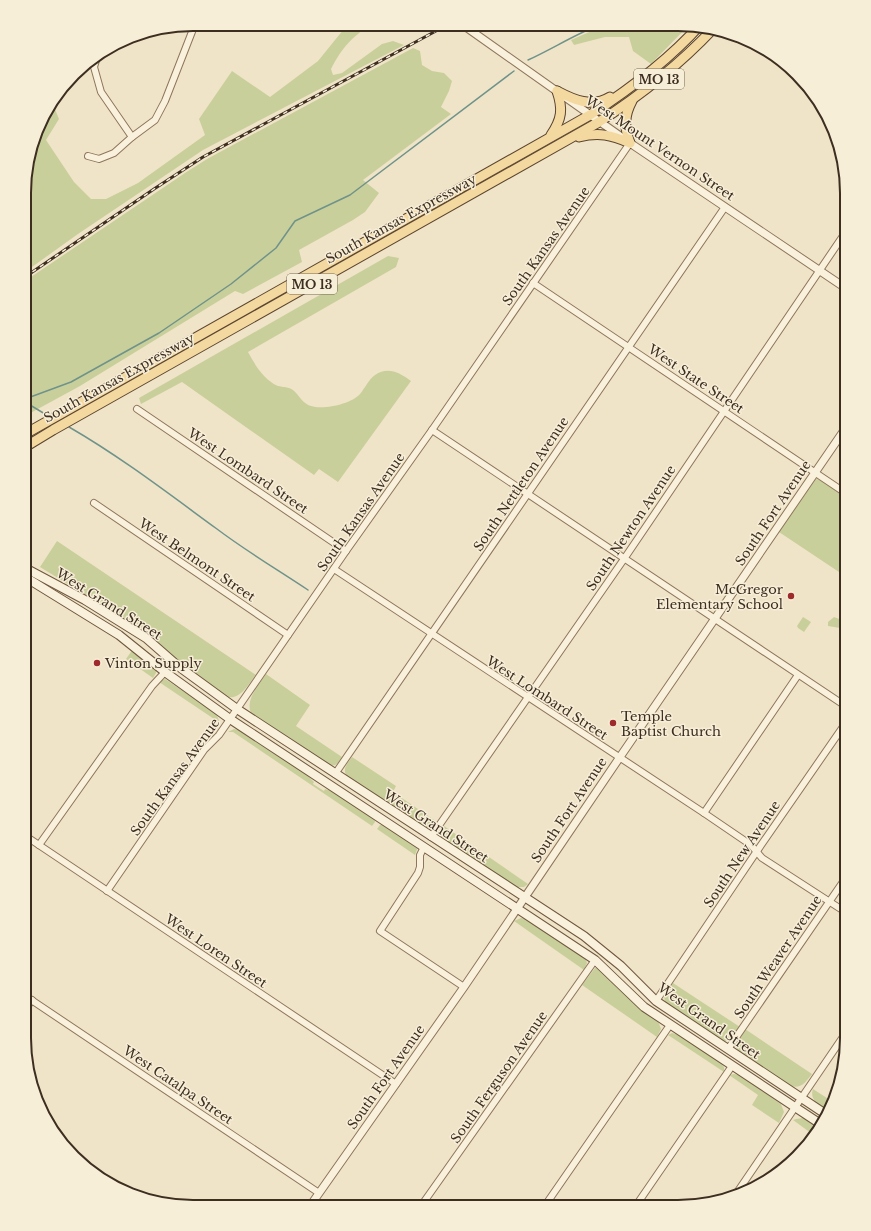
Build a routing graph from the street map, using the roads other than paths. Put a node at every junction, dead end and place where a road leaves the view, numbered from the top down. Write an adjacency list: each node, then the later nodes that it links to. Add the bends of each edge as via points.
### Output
1 (192, 31): 11 (street, via 166,101 155,120)
2 (472, 31): 7 (street, West Mount Vernon Street)
3 (694, 32): 6 (main road, South Kansas Expressway / MO 13)
4 (708, 34): 8 (main road, South Kansas Expressway / MO 13, via 670,70)
5 (95, 63): 11 (street, via 101,92)
6 (642, 79): 7 (main road, via 636,78 608,98 597,102 579,101); 9 (main road, South Kansas Expressway / MO 13)
7 (557, 91): 9 (street, West Mount Vernon Street); 12 (main road, via 561,104 560,118)
8 (633, 99): 10 (main road, South Kansas Expressway / MO 13); 14 (main road, via 626,114 625,125)
9 (590, 115): 10 (street, West Mount Vernon Street); 12 (main road, South Kansas Expressway / MO 13)
10 (599, 122): 13 (main road, South Kansas Expressway / MO 13); 14 (street, West Mount Vernon Street)
11 (132, 137): 15 (street, via 114,153 99,159)
12 (549, 138): 25 (main road, South Kansas Expressway / MO 13)
13 (562, 143): 14 (main road, via 594,134); 27 (main road, South Kansas Expressway / MO 13)
14 (630, 143): 16 (street, West Mount Vernon Street); 19 (street, South Kansas Avenue)
15 (88, 156)
16 (724, 207): 18 (street, West Mount Vernon Street); 21 (street, South Nettleton Avenue)
17 (840, 241): 18 (street, South Newton Avenue)
18 (820, 271): 20 (street, West Mount Vernon Street); 23 (street, South Newton Avenue)
19 (533, 283): 21 (street, West State Street); 24 (street, South Kansas Avenue)
20 (840, 284)
21 (628, 347): 23 (street, West State Street); 30 (street, South Nettleton Avenue)
22 (137, 409): 32 (street, West Lombard Street)
23 (723, 411): 28 (street, West State Street); 33 (street, South Newton Avenue)
24 (432, 430): 30 (street); 32 (street, South Kansas Avenue)
25 (31, 431)
26 (840, 436): 28 (street, South Fort Avenue)
27 (31, 443)
28 (815, 472): 29 (street, West State Street); 37 (street, South Fort Avenue)
29 (840, 489)
30 (527, 494): 33 (street); 38 (street, South Nettleton Avenue)
31 (94, 503): 39 (street, West Belmont Street)
32 (346, 551): 34 (street, South Kansas Avenue)
33 (624, 559): 37 (street); 42 (street, South Newton Avenue)
34 (334, 569): 38 (street, West Lombard Street); 39 (street, South Kansas Avenue)
35 (31, 571): 44 (main road, West Grand Street, via 85,600 146,638 178,666)
36 (31, 581): 40 (main road, West Grand Street, via 119,635)
37 (714, 620): 41 (street); 47 (street, South Fort Avenue)
38 (431, 634): 42 (street, West Lombard Street); 48 (street, South Nettleton Avenue)
39 (288, 635): 44 (street, South Kansas Avenue)
40 (165, 672): 45 (main road, West Grand Street); 52 (street, via 152,686)
41 (798, 675): 43 (street); 49 (street)
42 (527, 698): 47 (street, West Lombard Street); 50 (street, South Newton Avenue)
43 (840, 703)
44 (237, 709): 45 (street, South Kansas Avenue); 48 (main road, West Grand Street)
45 (230, 719): 53 (main road, West Grand Street); 56 (street, South Kansas Avenue, via 204,750)
46 (840, 731): 54 (street, South New Avenue)
47 (619, 758): 49 (street, West Lombard Street); 57 (street, South Fort Avenue)
48 (335, 774): 50 (main road, West Grand Street)
49 (704, 813): 54 (street, West Lombard Street)
50 (431, 837): 57 (main road, West Grand Street)
51 (31, 839): 52 (street, West Loren Street)
52 (40, 845): 56 (street, West Loren Street)
53 (424, 847): 59 (main road, West Grand Street); 62 (street, via 420,855 418,873 380,931)
54 (757, 851): 58 (street, West Lombard Street, via 762,858); 64 (street, South New Avenue)
55 (840, 886): 58 (street, South Weaver Avenue)
56 (107, 891): 69 (street, West Loren Street)
57 (525, 898): 59 (street, South Fort Avenue); 64 (main road, West Grand Street, via 584,936 621,966)
58 (829, 901): 60 (street, West Lombard Street); 67 (street, South Weaver Avenue)
59 (518, 908): 61 (main road, West Grand Street); 62 (street, South Fort Avenue)
60 (840, 908)
61 (595, 960): 65 (main road, West Grand Street, via 644,1007); 77 (street, South Ferguson Avenue)
62 (464, 987): 69 (street, South Fort Avenue)
63 (32, 1000): 75 (street, West Catalpa Street)
64 (656, 1001): 67 (main road, West Grand Street)
65 (670, 1025): 68 (main road, West Grand Street); 78 (street)
66 (840, 1041): 70 (street)
67 (728, 1050): 70 (main road, West Grand Street)
68 (732, 1066): 71 (main road, West Grand Street); 79 (street)
69 (396, 1084): 75 (street, South Fort Avenue)
70 (802, 1098): 71 (street); 72 (main road, West Grand Street)
71 (795, 1107): 73 (main road, West Grand Street); 74 (street)
72 (822, 1112)
73 (817, 1121)
74 (740, 1188)
75 (319, 1193): 76 (street, South Fort Avenue)
76 (314, 1200)
77 (425, 1200)
78 (549, 1200)
79 (640, 1200)

